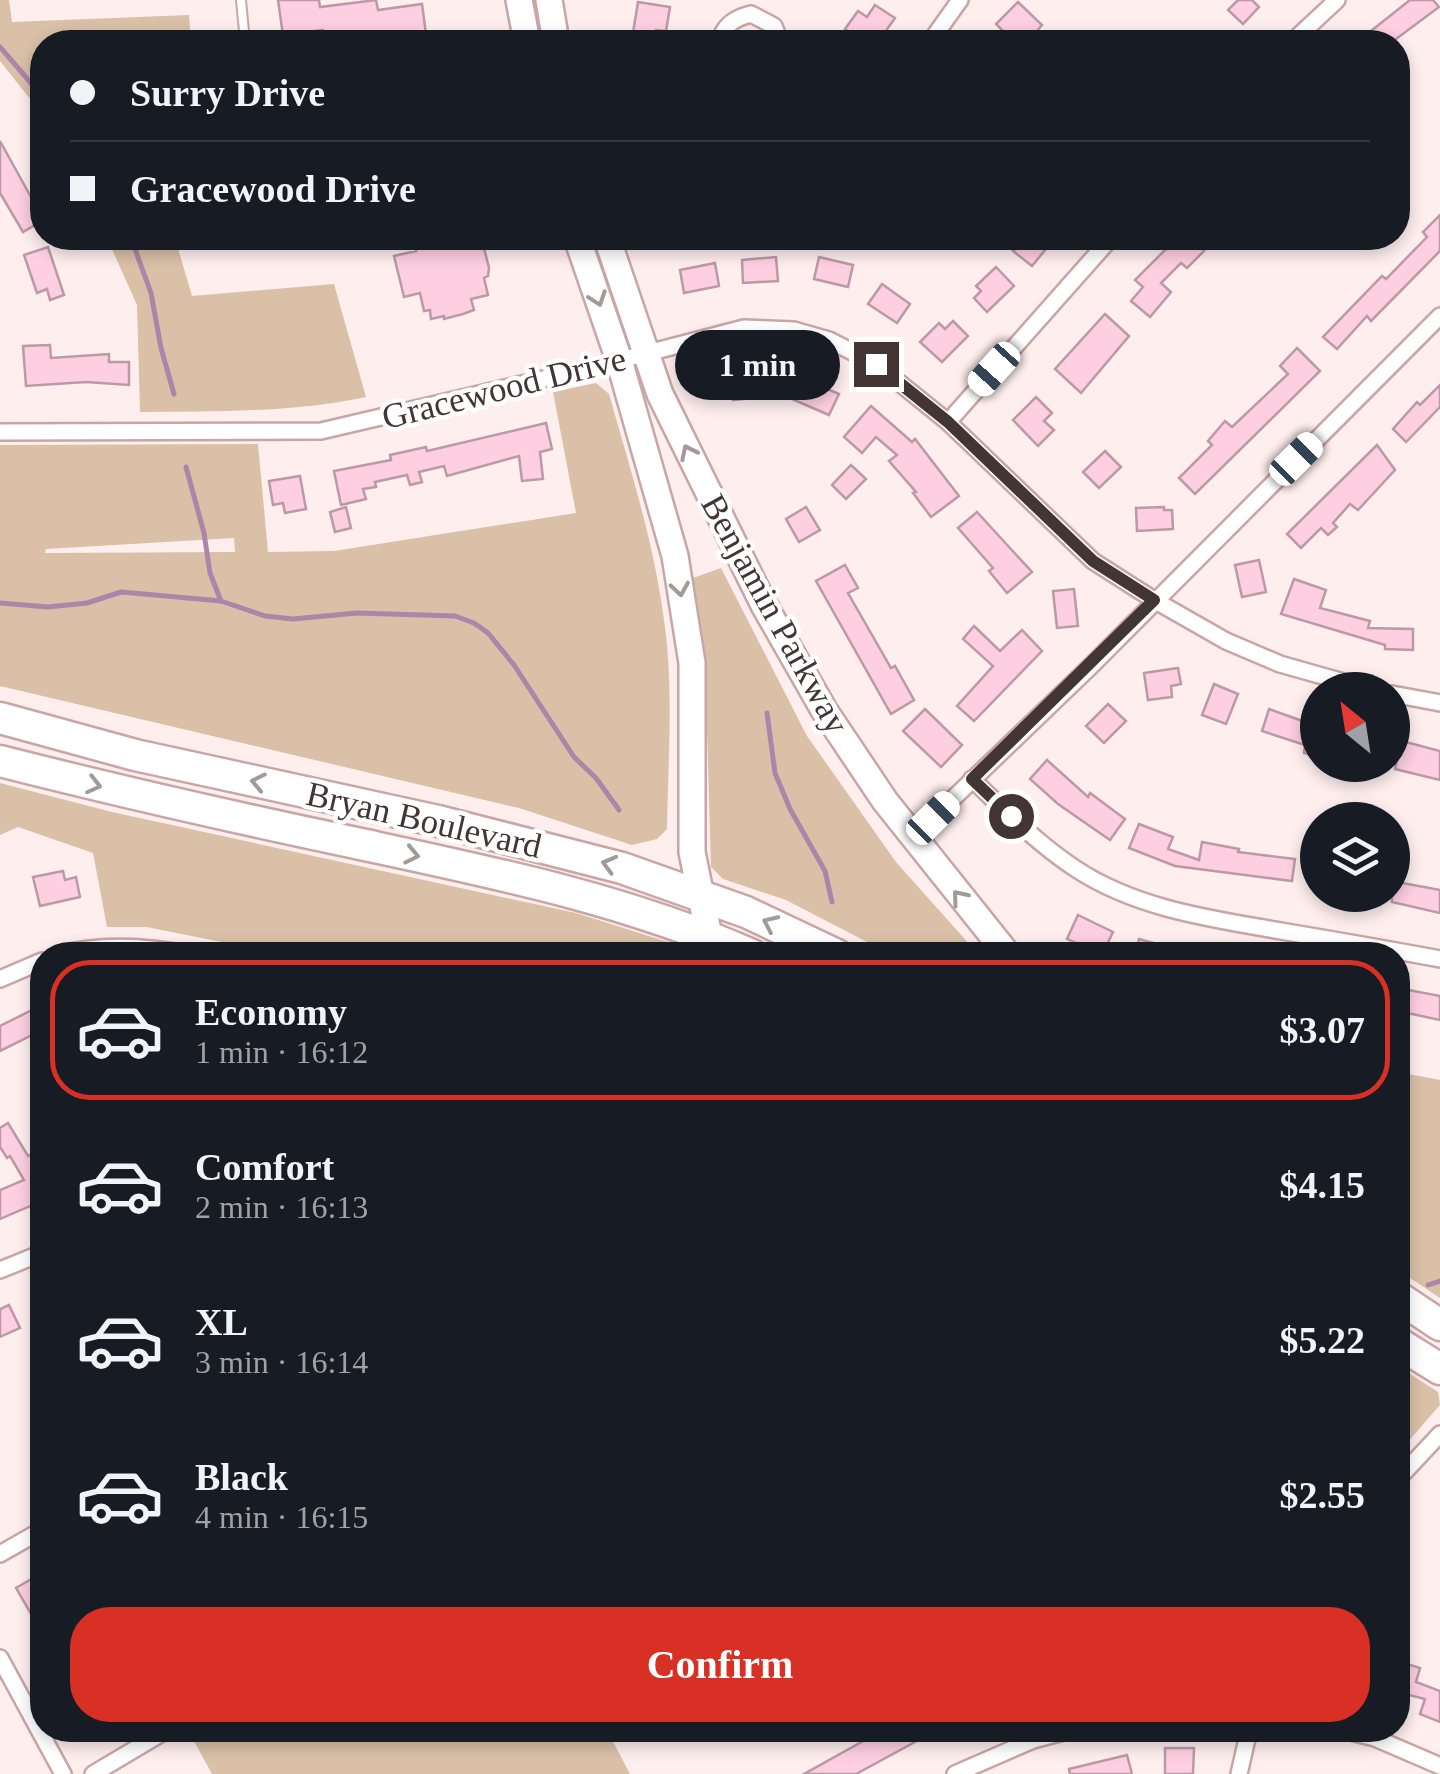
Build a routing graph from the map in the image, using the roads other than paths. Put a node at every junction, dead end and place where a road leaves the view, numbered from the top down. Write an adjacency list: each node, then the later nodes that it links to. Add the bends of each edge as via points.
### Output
1 (241, 0): 6 (lane)
2 (520, 0): 7 (main road)
3 (549, 0): 8 (main road)
4 (960, 0): 11 (street)
5 (1337, 0): 12 (street)
6 (244, 30)
7 (525, 30)
8 (554, 30)
9 (725, 30): 10 (street, via 751,14)
10 (776, 30)
11 (939, 30)
12 (1305, 30)
13 (583, 250): 17 (main road, Benjamin Parkway, one-way to 17)
14 (610, 250): 17 (main road, Benjamin Parkway)
15 (1100, 250): 18 (street)
16 (1440, 316): 20 (street)
17 (632, 356): 18 (street, Gracewood Drive, via 744,328 794,330 876,364); 19 (street, Gracewood Drive, via 321,431); 27 (main road, Benjamin Parkway, one-way to 17, via 824,710 660,394); 28 (main road, Benjamin Parkway, one-way to 28, via 690,652 692,852)
18 (948, 422): 20 (street, Gracewood Drive, via 1093,561)
19 (0, 432)
20 (1154, 600): 21 (street, Gracewood Drive, via 1226,641); 26 (street)
21 (1308, 672)
22 (1410, 697): 23 (street)
23 (1440, 703)
24 (0, 718): 28 (highway, Bryan Boulevard, one-way to 24, via 586,858)
25 (0, 761): 29 (highway, Bryan Boulevard, one-way to 29, via 614,902)
26 (972, 779): 27 (street); 33 (street, via 1046,847 1123,893 1170,909)
27 (913, 837): 32 (main road, Benjamin Parkway, one-way to 27)
28 (701, 896): 29 (main road, Benjamin Parkway); 31 (highway, Bryan Boulevard, one-way to 28)
29 (709, 936): 30 (highway)
30 (723, 942)
31 (809, 942)
32 (998, 942)
33 (1345, 942)
34 (1410, 954): 35 (street)
35 (1440, 959)
36 (30, 966): 37 (street)
37 (0, 979)
38 (30, 1258): 39 (street)
39 (0, 1270)
40 (1410, 1304): 41 (highway)
41 (1440, 1325)
42 (1410, 1350): 43 (highway)
43 (1440, 1369)
44 (1440, 1434): 45 (street)
45 (1410, 1466)
46 (30, 1537): 47 (street)
47 (0, 1554)
48 (0, 1658): 49 (street)
49 (30, 1713)
50 (46, 1742): 56 (street)
51 (146, 1742): 57 (street)
52 (1028, 1742): 58 (street)
53 (1246, 1742): 59 (street)
54 (1383, 1742): 55 (street)
55 (1440, 1766)
56 (63, 1774)
57 (93, 1774)
58 (955, 1774)
59 (1239, 1774)

